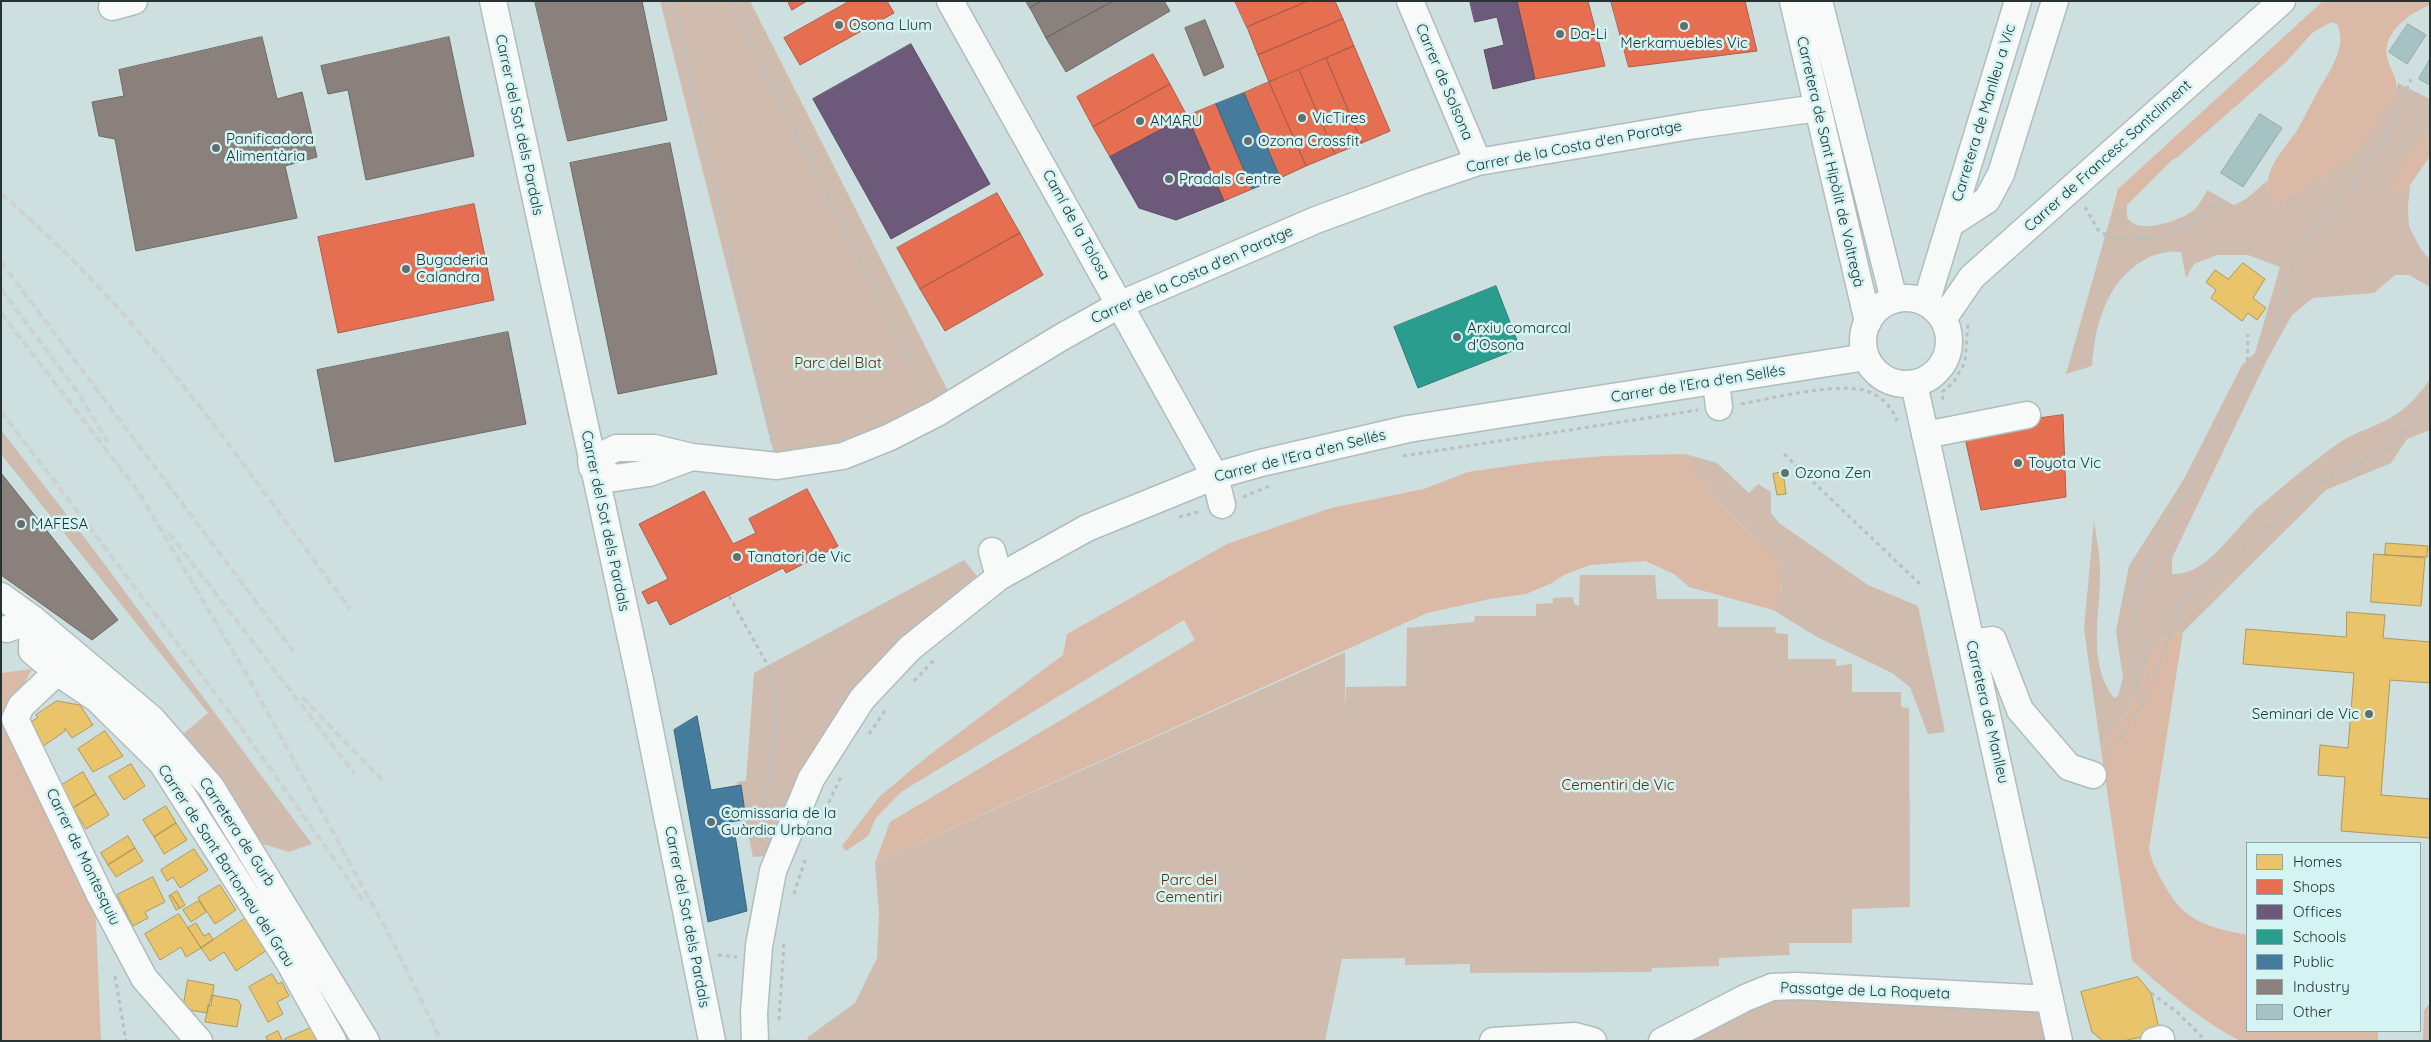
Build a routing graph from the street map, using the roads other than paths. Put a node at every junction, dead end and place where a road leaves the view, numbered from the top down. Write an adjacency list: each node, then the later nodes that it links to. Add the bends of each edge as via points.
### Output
1 (493, 1): 22 (street, Carrer del Sot dels Pardals)
2 (950, 1): 15 (street, Camí de la Tolosa)
3 (1410, 1): 12 (street, Carrer de Solsona)
4 (1793, 1): 10 (street, Carretera de Sant Hipòlit de Voltregà)
5 (1819, 1): 9 (street, Carretera de Sant Hipòlit de Voltregà)
6 (2018, 1): 13 (street, Carretera de Manlleu a Vic)
7 (2055, 1): 13 (street, Carretera de Manlleu a Vic, via 2001,174 1987,200)
8 (2282, 1): 16 (street, Carrer de Francesc Santcliment)
9 (1831, 50): 10 (street); 14 (street, Carretera de Sant Hipòlit de Voltregà)
10 (1812, 83): 11 (street, Carretera de Sant Hipòlit de Voltregà)
11 (1818, 108): 12 (street, Carrer de la Costa d'en Paratge, via 1625,147); 17 (street, Carretera de Sant Hipòlit de Voltregà)
12 (1478, 162): 15 (street, Carrer de la Costa d'en Paratge, via 1316,220)
13 (1950, 224): 16 (street, Carretera de Manlleu a Vic)
14 (1894, 300): 16 (street, via 1909,299); 17 (street, via 1876,310)
15 (1119, 305): 22 (street, Carrer de la Costa d'en Paratge, via 937,413 843,456 777,466 692,457 654,448 616,448); 23 (street, Camí de la Tolosa)
16 (1934, 311): 19 (street, via 1949,341 1944,362 1928,379)
17 (1868, 322): 18 (street, via 1863,343)
18 (1866, 358): 19 (street, via 1885,379 1899,384); 23 (street, Carrer de l'Era d'en Sellés, via 1717,395 1408,429)
19 (1914, 384): 21 (street, Carretera de Manlleu)
20 (2027, 416): 21 (street)
21 (1925, 435): 30 (street, Carretera de Manlleu)
22 (592, 464): 38 (street, Carrer del Sot dels Pardals, via 647,677)
23 (1214, 476): 24 (street, Camí de la Tolosa); 26 (street, Carrer de l'Era d'en Sellés, via 1087,528)
24 (1222, 505)
25 (992, 551): 26 (street)
26 (999, 577): 39 (street, Carrer de l'Era d'en Sellés, via 910,648 862,698 811,779 773,871 759,946)
27 (1, 596): 28 (street, Carretera de Gurb)
28 (33, 619): 29 (street); 31 (street, Carrer de Sant Bartomeu del Grau, via 32,651); 37 (street, Carretera de Gurb, via 152,719 211,787)
29 (7, 629)
30 (1971, 643): 32 (street, via 1994,640 2020,710 2069,767); 33 (street, Carretera de Manlleu)
31 (57, 672): 35 (street, Carrer de Montesquiu, via 21,706 15,719 144,978); 36 (street, Carrer de Sant Bartomeu del Grau, via 97,699 162,762 289,962)
32 (2093, 776)
33 (2050, 999): 41 (street, Passatge de La Roqueta, via 1772,987); 42 (street, Carretera de Manlleu)
34 (1581, 1039): 40 (street)
35 (199, 1041)
36 (333, 1041)
37 (366, 1041)
38 (712, 1041)
39 (755, 1041)
40 (1493, 1041)
41 (1662, 1041)
42 (2059, 1041)

